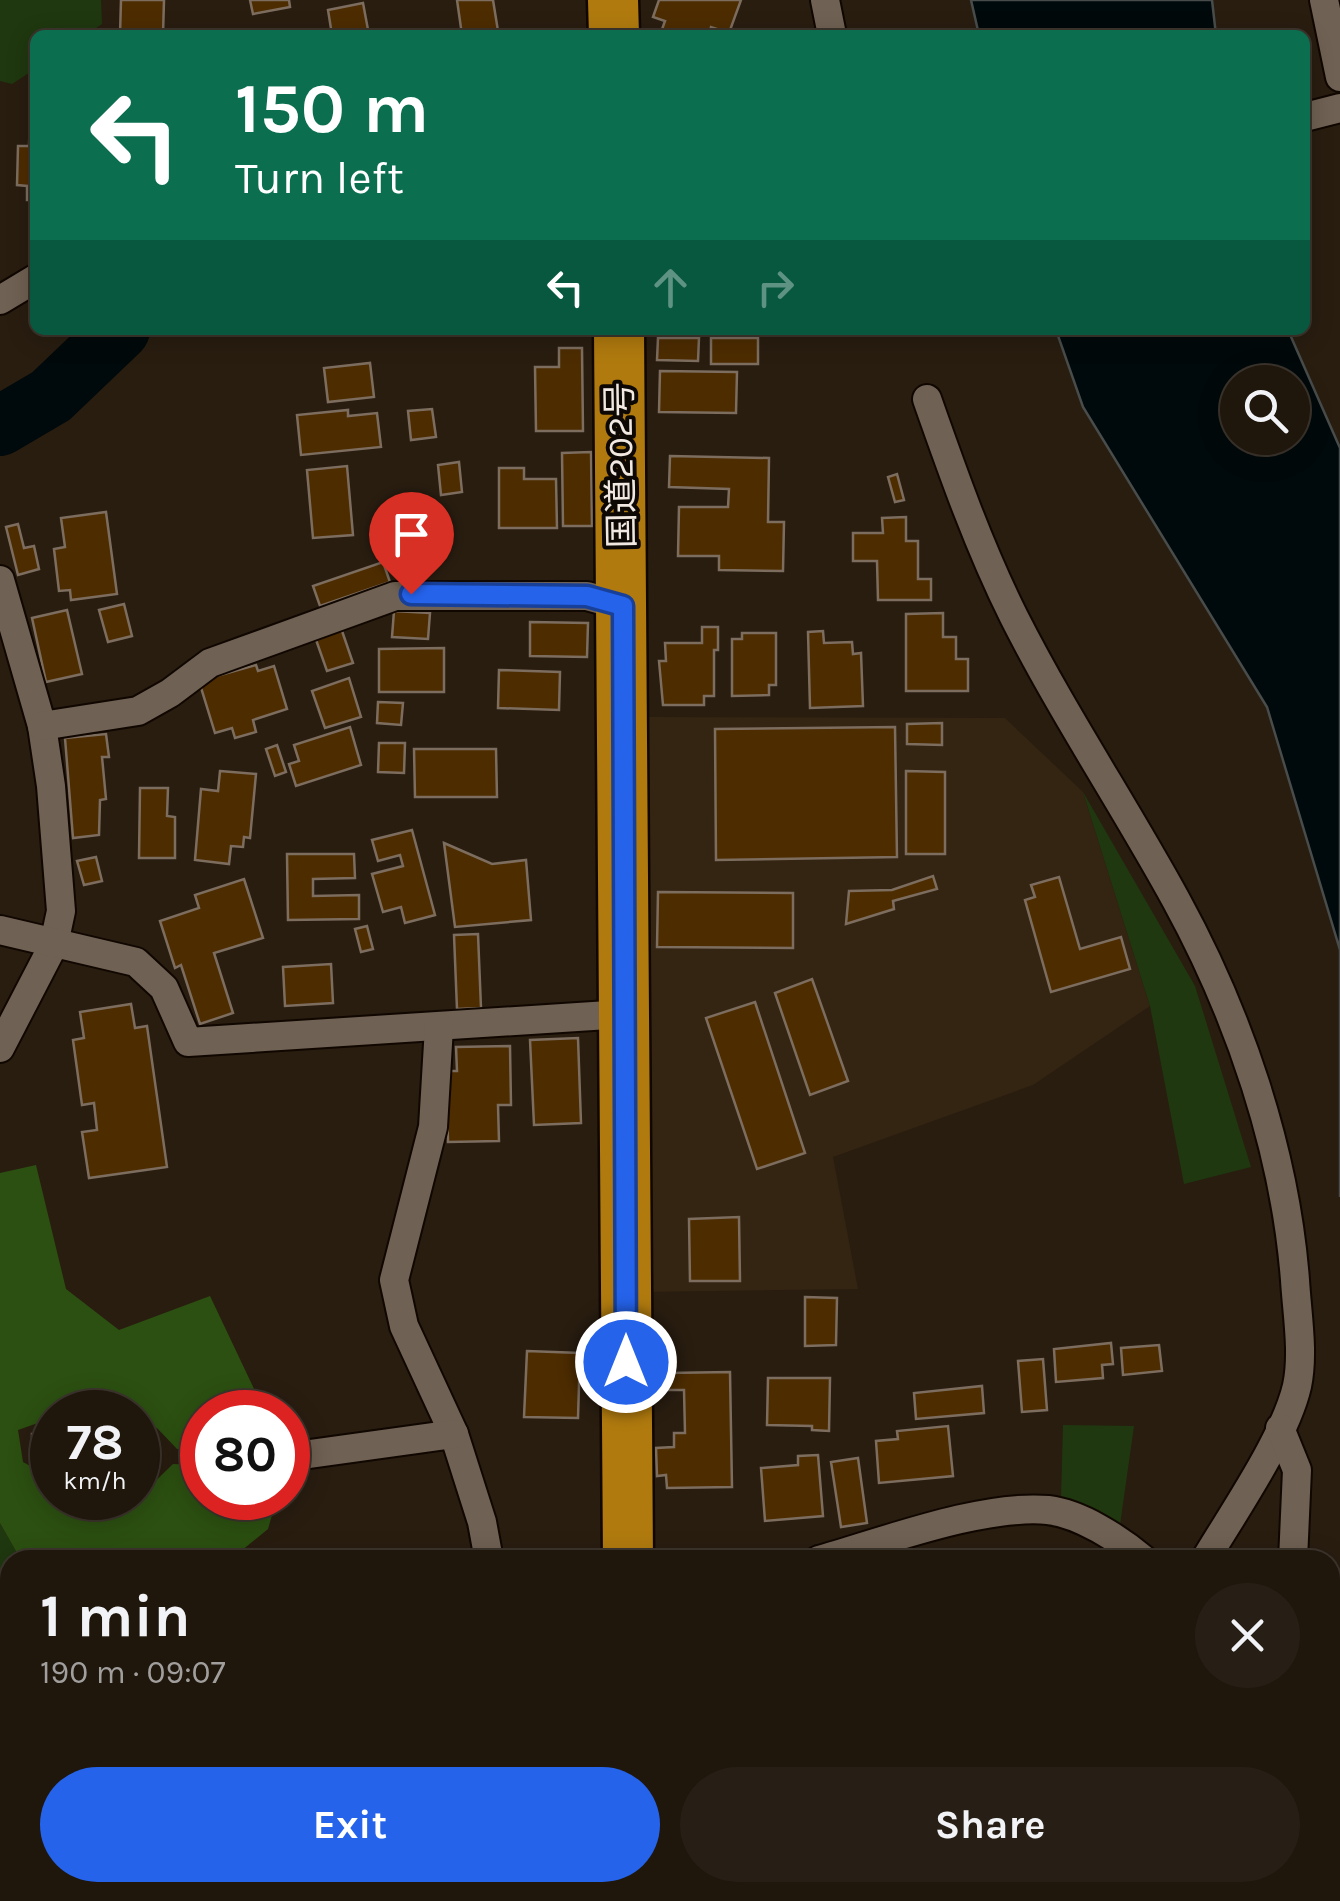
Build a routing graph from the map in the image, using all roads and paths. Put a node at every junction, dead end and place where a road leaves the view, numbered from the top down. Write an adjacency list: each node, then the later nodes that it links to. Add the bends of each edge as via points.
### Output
1 (613, 0): 4 (highway)
2 (825, 0): 5 (street)
3 (1324, 0): 6 (street)
4 (614, 30)
5 (831, 30)
6 (1340, 77)
7 (1340, 108): 8 (street)
8 (1310, 116)
9 (30, 282): 10 (street)
10 (0, 300)
11 (619, 335): 14 (highway, 国道202号)
12 (927, 400): 21 (street, via 1014,618 1178,903 1226,1006 1262,1108 1292,1236 1298,1330 1297,1386)
13 (0, 580): 15 (street)
14 (623, 606): 15 (street, via 587,596 395,596 210,664 138,711); 18 (highway, 国道202号)
15 (42, 726): 17 (street, via 61,911)
16 (0, 930): 17 (street)
17 (54, 944): 19 (street, via 136,962 164,988 188,1042); 20 (street)
18 (624, 1014): 19 (street); 25 (highway, 国道202号)
19 (440, 1027): 22 (street, via 433,1127 394,1280 404,1326)
20 (0, 1048)
21 (1280, 1428): 28 (street); 29 (street, via 1296,1470)
22 (454, 1434): 23 (street); 24 (street)
23 (310, 1454)
24 (487, 1550)
25 (628, 1550)
26 (857, 1550): 27 (street, via 1003,1512 1049,1510)
27 (1128, 1550)
28 (1211, 1550)
29 (1293, 1550)

